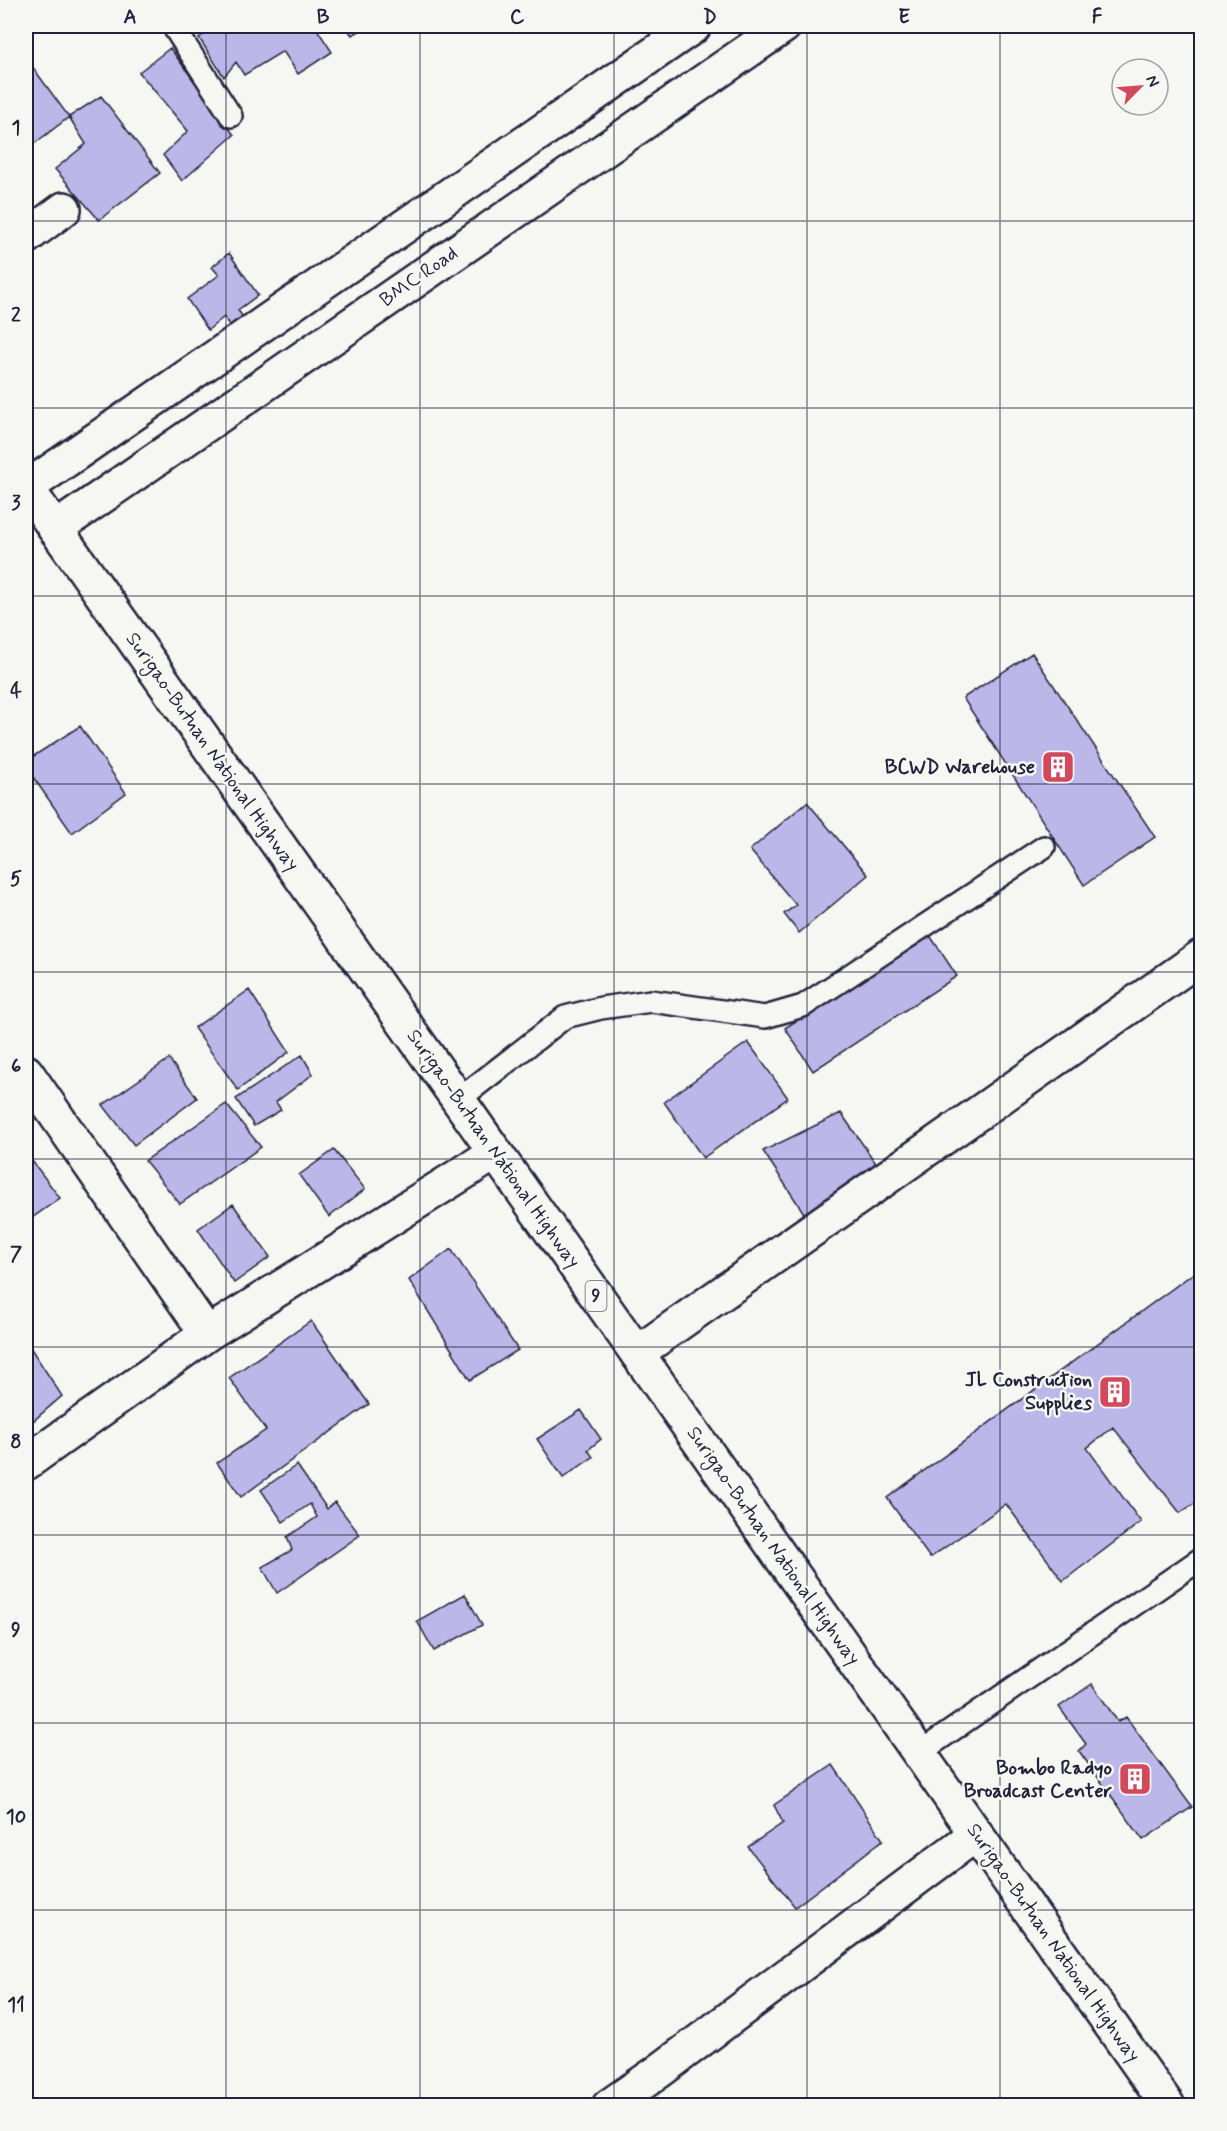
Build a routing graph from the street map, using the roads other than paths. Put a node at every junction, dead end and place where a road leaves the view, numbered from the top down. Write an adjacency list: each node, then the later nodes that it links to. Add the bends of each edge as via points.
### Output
1 (172, 26): 6 (lane)
2 (694, 26): 9 (street)
3 (701, 26): 5 (street)
4 (784, 26): 5 (street, BMC Road)
5 (728, 64): 10 (street, BMC Road)
6 (231, 116)
7 (64, 209): 8 (street)
8 (26, 237)
9 (26, 487): 10 (street, Surigao-Butuan National Highway / 9)
10 (55, 529): 14 (street, Surigao-Butuan National Highway / 9)
11 (1044, 847): 14 (lane, via 803,1006 765,1017 651,1001 565,1017)
12 (1202, 956): 17 (street)
13 (26, 1072): 16 (street)
14 (458, 1100): 15 (street, Surigao-Butuan National Highway / 9)
15 (495, 1153): 16 (street); 17 (street, Surigao-Butuan National Highway / 9)
16 (207, 1334): 18 (street)
17 (636, 1353): 20 (street, Surigao-Butuan National Highway / 9)
18 (26, 1463)
19 (1202, 1557): 20 (lane)
20 (919, 1753): 21 (street, Surigao-Butuan National Highway / 9)
21 (976, 1834): 22 (street); 23 (street, Surigao-Butuan National Highway / 9)
22 (609, 2106)
23 (1168, 2106)

